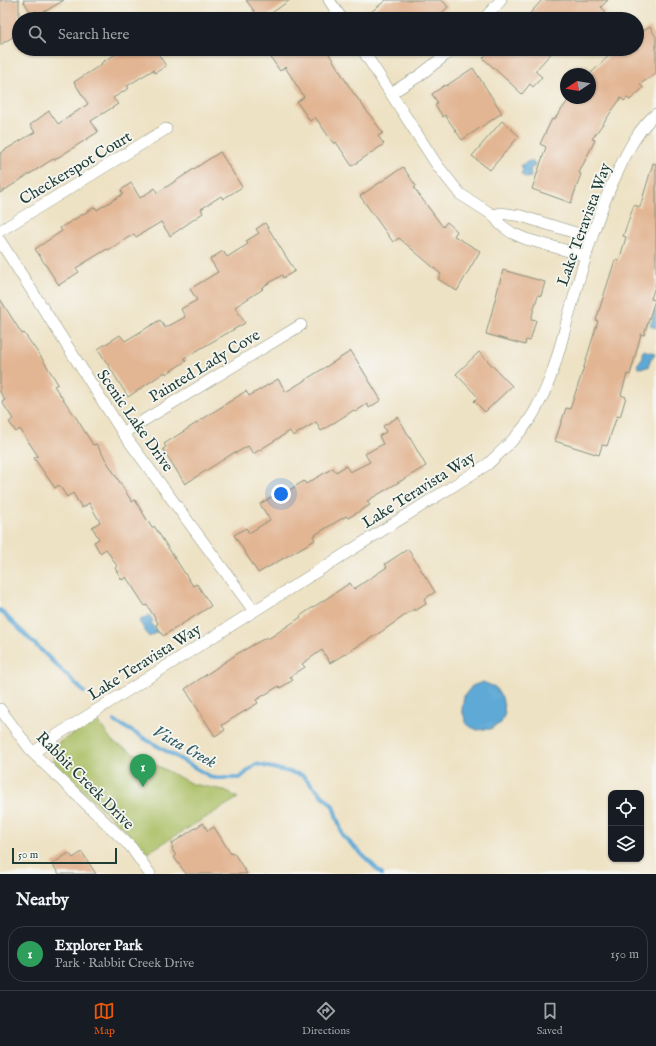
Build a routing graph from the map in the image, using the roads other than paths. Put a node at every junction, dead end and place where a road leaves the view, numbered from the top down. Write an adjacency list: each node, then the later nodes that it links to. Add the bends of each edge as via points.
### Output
1 (329, 0): 3 (street)
2 (501, 0): 4 (street)
3 (337, 12)
4 (490, 12)
5 (367, 56): 7 (street)
6 (443, 56): 7 (street, via 419,76)
7 (391, 93): 10 (street, via 436,165 460,194)
8 (656, 114): 12 (street, Lake Teravista Way, via 628,150 610,186)
9 (166, 130): 11 (street, Checkerspot Court)
10 (493, 215): 12 (street, via 501,213 521,216); 14 (street, via 512,233)
11 (0, 231)
12 (592, 238): 14 (street, Lake Teravista Way)
13 (0, 241): 16 (street, Scenic Lake Drive)
14 (586, 256): 17 (street, Lake Teravista Way, via 551,378 537,408 514,439 488,464)
15 (301, 325): 16 (street, Painted Lady Cove)
16 (123, 433): 17 (street, Scenic Lake Drive)
17 (254, 611): 19 (street, Lake Teravista Way, via 57,735)
18 (0, 709): 19 (street, Rabbit Creek Drive)
19 (33, 753): 20 (street, Rabbit Creek Drive, via 131,847)
20 (150, 874)

